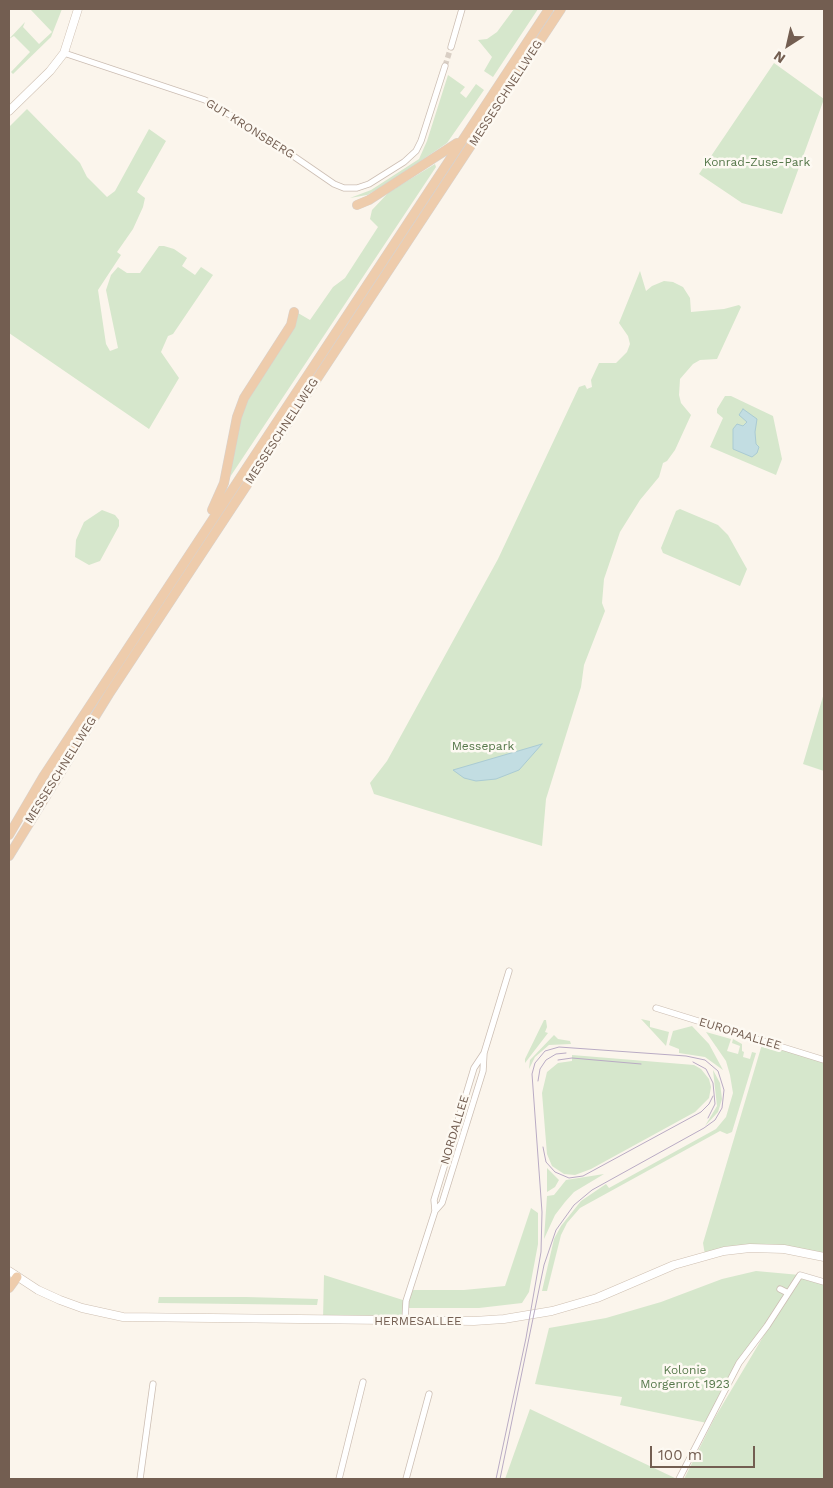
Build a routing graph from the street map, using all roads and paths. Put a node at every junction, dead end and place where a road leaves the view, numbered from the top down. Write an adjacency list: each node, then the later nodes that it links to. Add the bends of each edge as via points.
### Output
1 (78, 9): 6 (main road)
2 (462, 9): 5 (street)
3 (549, 9): 9 (highway, MESSESCHNELLWEG)
4 (561, 9): 14 (highway, MESSESCHNELLWEG, via 94,717)
5 (451, 47)
6 (64, 53): 7 (street, GUT KRONSBERG, via 205,100 344,188 369,184 416,151); 8 (main road)
7 (445, 66)
8 (9, 111)
9 (462, 140): 10 (highway); 12 (highway, MESSESCHNELLWEG)
10 (357, 205)
11 (294, 312): 12 (highway, via 291,325 244,398 236,417 224,482)
12 (202, 535): 13 (highway, MESSESCHNELLWEG, via 43,776)
13 (9, 835)
14 (9, 856)
15 (509, 971): 17 (street, NORDALLEE)
16 (656, 1008): 18 (street, EUROPAALLEE)
17 (484, 1053): 19 (street, NORDALLEE, via 480,1081 442,1203); 19 (street, NORDALLEE, via 474,1068 434,1200)
18 (824, 1060)
19 (435, 1211): 27 (street, NORDALLEE, via 406,1301)
20 (824, 1257): 27 (main road, HERMESALLEE, via 784,1249 724,1251 674,1265 597,1298 552,1311 504,1319)
21 (9, 1271): 22 (main road, HERMESALLEE)
22 (18, 1277): 24 (highway); 27 (main road, HERMESALLEE, via 60,1300 123,1317)
23 (824, 1282): 26 (street, via 800,1275)
24 (9, 1288)
25 (780, 1289): 26 (street)
26 (788, 1293): 34 (street, via 738,1363)
27 (405, 1321)
28 (363, 1382): 32 (street)
29 (154, 1384): 31 (street)
30 (429, 1394): 33 (street)
31 (140, 1479)
32 (339, 1479)
33 (406, 1479)
34 (678, 1479)

